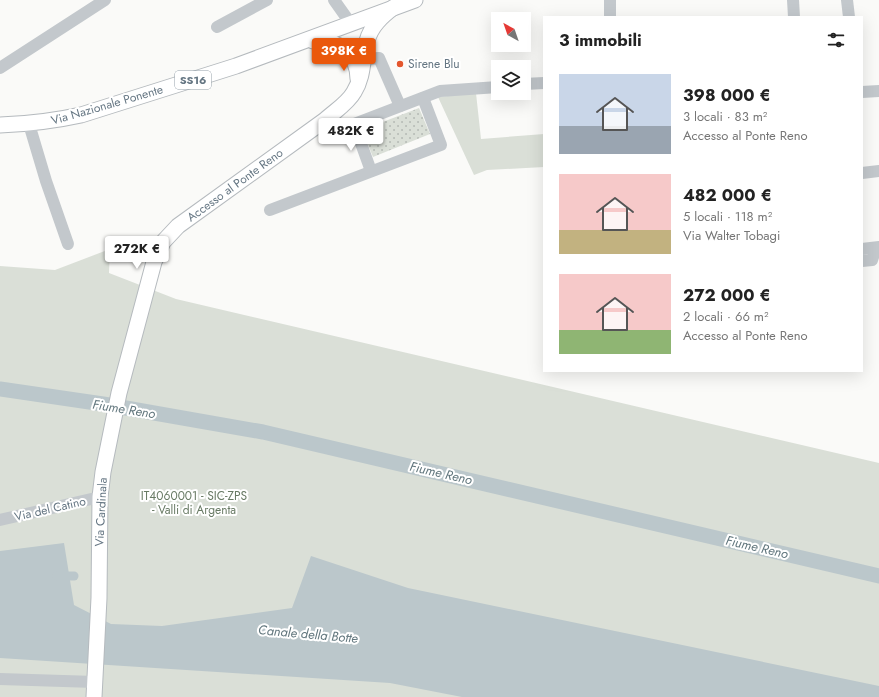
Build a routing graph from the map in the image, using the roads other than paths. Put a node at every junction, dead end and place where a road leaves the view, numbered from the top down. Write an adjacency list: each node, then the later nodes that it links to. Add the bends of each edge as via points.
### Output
1 (105, 0): 15 (street)
2 (267, 0): 11 (street)
3 (334, 0): 10 (street)
4 (415, 0): 7 (main road, Via Nazionale Ponente / SS16)
5 (793, 0): 8 (street)
6 (847, 0): 9 (street)
7 (394, 7): 10 (main road, Via Nazionale Ponente / SS16); 13 (main road, Accesso al Ponte Reno, via 377,22)
8 (794, 16)
9 (849, 16)
10 (351, 24): 12 (main road, Via Nazionale Ponente / SS16); 13 (main road, via 361,34); 14 (main road, via 347,40)
11 (217, 27)
12 (304, 42): 14 (main road, via 334,43); 24 (main road, Via Nazionale Ponente / SS16, via 81,115)
13 (366, 52): 17 (main road, Accesso al Ponte Reno); 23 (street, via 379,58)
14 (350, 54): 17 (main road, via 358,68)
15 (0, 68)
16 (543, 83): 18 (street)
17 (358, 84): 34 (main road, Accesso al Ponte Reno, via 354,93 325,120 170,234 158,250)
18 (531, 84)
19 (491, 87): 22 (street, via 440,91)
20 (879, 91): 21 (street)
21 (863, 92)
22 (423, 98): 23 (street); 26 (street, via 441,145)
23 (400, 106): 26 (street, via 354,124)
24 (29, 124): 25 (main road, Via Nazionale Ponente / SS16); 30 (street)
25 (0, 125)
26 (371, 171): 29 (street)
27 (879, 171): 28 (street)
28 (863, 172)
29 (270, 210)
30 (68, 244)
31 (877, 247): 32 (street); 33 (street, via 872,260)
32 (863, 249)
33 (863, 261)
34 (136, 330): 35 (main road, Via Cardinala, via 115,409)
35 (100, 497): 36 (street, Via del Catino); 38 (main road, Via Cardinala, via 99,598)
36 (0, 520)
37 (0, 679): 38 (street)
38 (94, 687)

